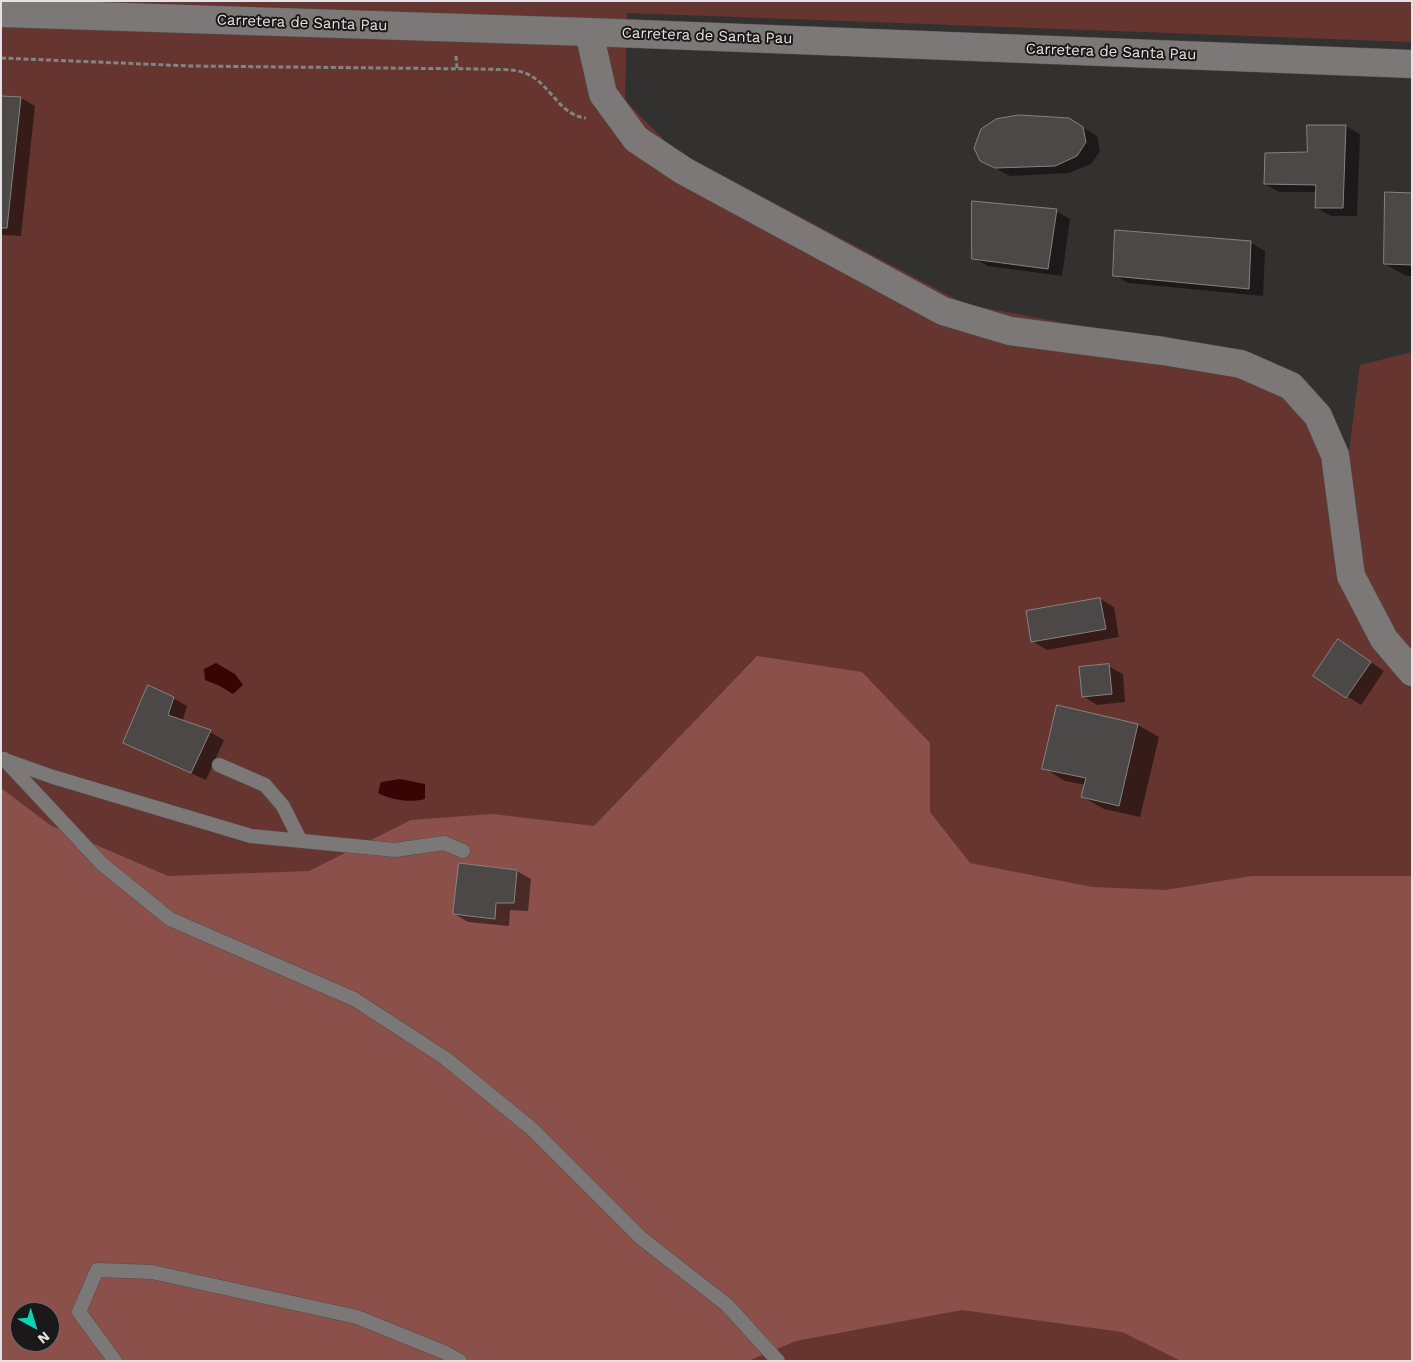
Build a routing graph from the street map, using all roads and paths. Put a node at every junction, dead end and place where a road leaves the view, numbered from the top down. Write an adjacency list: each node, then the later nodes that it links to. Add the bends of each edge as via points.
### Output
1 (1, 13): 2 (main road, Carretera de Santa Pau)
2 (589, 32): 4 (main road, Carretera de Santa Pau); 5 (main road, via 603,94)
3 (1, 58): 5 (path, via 191,66 479,69 525,73 540,82 564,109 579,118 589,119)
4 (1412, 64)
5 (610, 104): 6 (main road, via 636,139 684,171 944,311 1010,331 1241,364 1291,386 1318,416 1335,455 1351,576 1384,639)
6 (1412, 672)
7 (3, 758): 9 (lane, via 53,777 251,836); 13 (lane, via 102,864 170,919 354,999 444,1058 532,1129 641,1238 727,1306)
8 (219, 766): 9 (lane, via 265,785 283,806)
9 (300, 840): 10 (lane, via 395,850 444,843)
10 (463, 851)
11 (115, 1361): 12 (lane, via 79,1312 97,1270 152,1272 357,1317)
12 (460, 1361)
13 (778, 1361)

